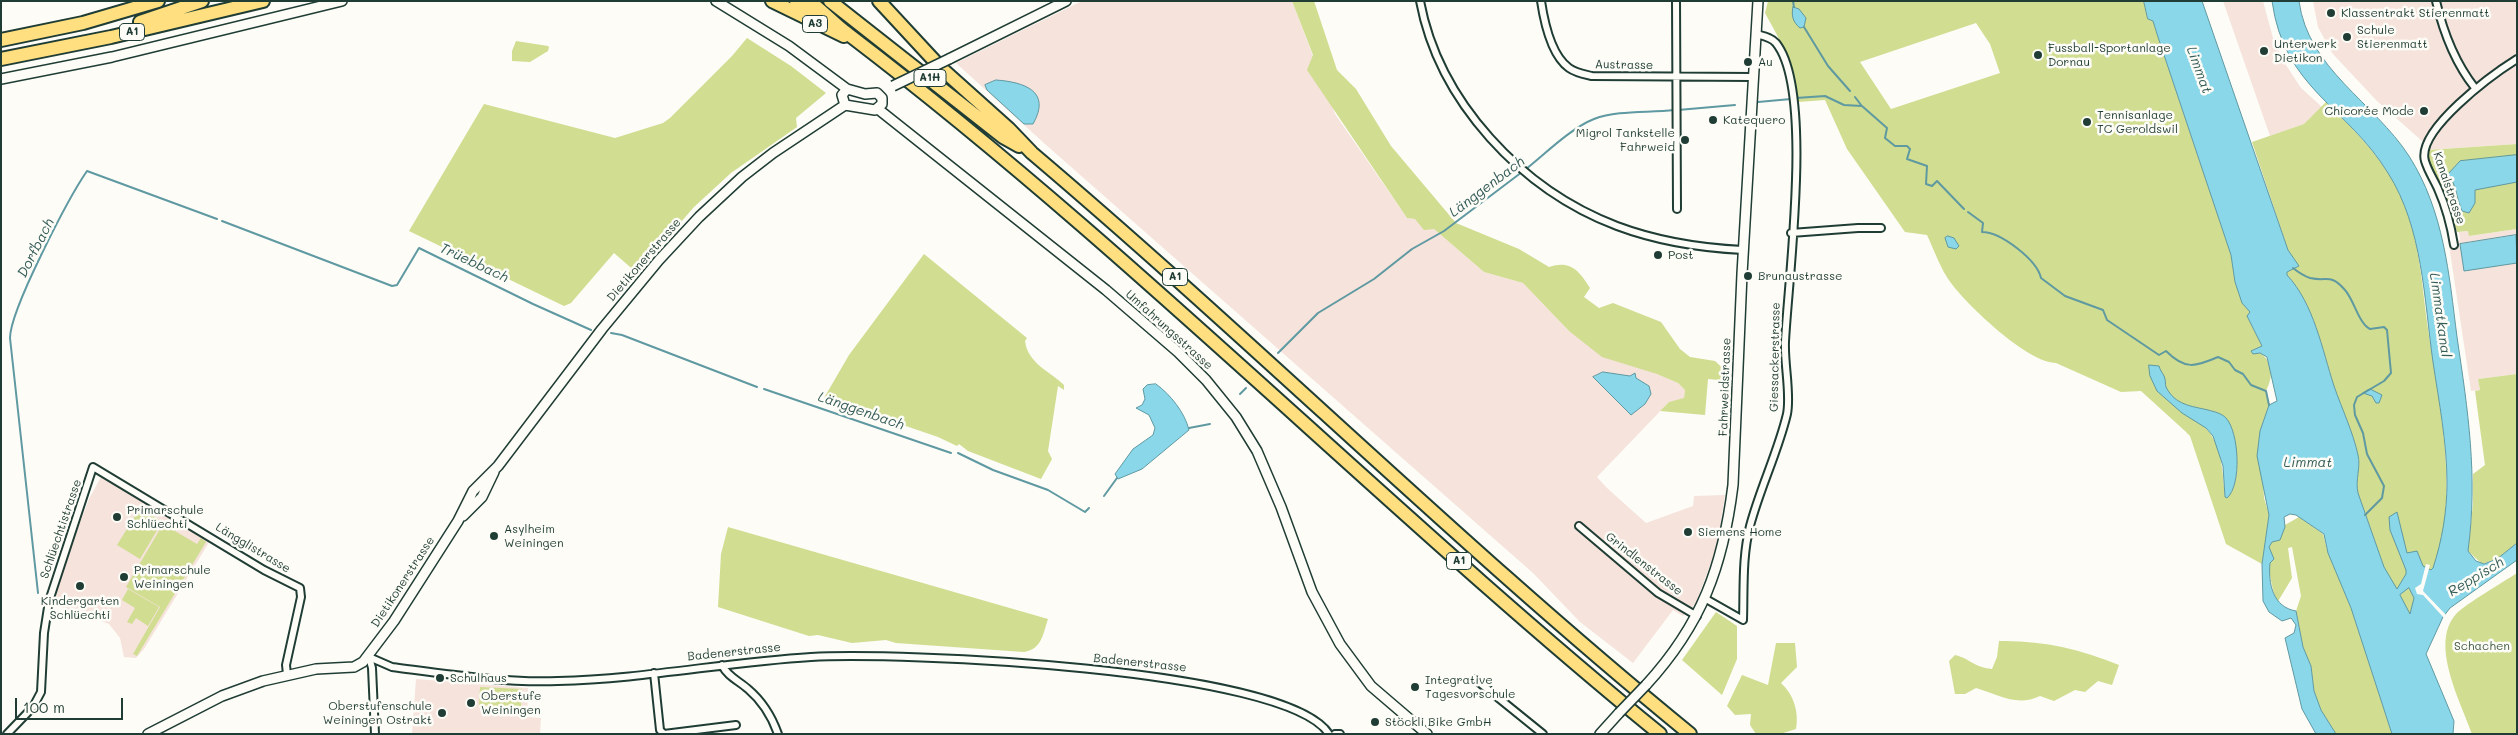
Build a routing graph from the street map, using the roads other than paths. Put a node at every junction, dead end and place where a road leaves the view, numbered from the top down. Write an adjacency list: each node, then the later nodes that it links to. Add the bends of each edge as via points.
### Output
1 (158, 1): 20 (highway, A1, via 83,23)
2 (237, 1): 17 (highway)
3 (263, 1): 17 (highway)
4 (342, 1): 26 (street, via 112,57)
5 (716, 1): 28 (street, via 770,32)
6 (772, 1): 21 (highway, A3)
7 (796, 1): 18 (highway)
8 (809, 1): 18 (highway)
9 (830, 1): 32 (highway, A1H, via 1003,137)
10 (879, 1): 32 (highway, A1, via 942,69)
11 (1066, 1): 29 (street, bridge)
12 (1420, 1): 37 (street, via 1431,42 1465,106 1489,136 1530,175 1576,206 1617,226 1677,242)
13 (1542, 1): 24 (street, Austrasse, via 1556,50 1563,63 1576,72 1592,76)
14 (1676, 1): 24 (street)
15 (1758, 1): 19 (street, Fahrweidstrasse)
16 (2436, 1): 27 (street, via 2456,57)
17 (202, 8): 22 (highway)
18 (844, 32): 21 (highway, A1)
19 (1756, 34): 25 (street, Fahrweidstrasse); 35 (street, Giessackerstrasse, via 1770,38 1776,44 1787,68 1794,99 1796,200)
20 (1, 40)
21 (860, 43): 59 (highway, A1, via 1084,225 1486,586)
22 (1, 59)
23 (2517, 59): 27 (street, Kanalstrasse)
24 (1676, 76): 25 (street, Austrasse); 33 (street)
25 (1753, 77): 37 (street, Fahrweidstrasse)
26 (1, 79)
27 (2475, 88): 36 (street, Kanalstrasse, via 2431,135 2424,148 2425,160 2445,205)
28 (847, 89): 29 (street); 30 (street, via 842,95)
29 (880, 94): 31 (street, via 882,101)
30 (845, 106): 31 (street); 42 (street, Dietikonerstrasse, via 757,165 727,190 685,231 621,305 498,466 473,491 458,521)
31 (878, 109): 56 (street, Umfahrungsstrasse, via 1106,290 1206,380 1236,417 1260,459 1312,592 1340,644 1376,690)
32 (1032, 153): 60 (highway, A1, via 1186,287 1572,635)
33 (1677, 209)
34 (1881, 228): 35 (street)
35 (1792, 234): 40 (street, Giessackerstrasse, via 1785,344 1787,413 1749,527 1743,620)
36 (2454, 245)
37 (1743, 250): 40 (street, Fahrweidstrasse, via 1733,485 1723,548)
38 (94, 467): 45 (street, Längglistrasse, via 264,570 300,588); 48 (street, Schlüechtistrasse, via 51,593 45,624 41,692 33,707)
39 (1579, 526): 41 (street, Grindlenstrasse, via 1658,592)
40 (1706, 599): 41 (street, Fahrweidstrasse)
41 (1697, 616): 58 (street, Fahrweidstrasse, bridge, via 1677,648)
42 (369, 657): 44 (street, Badenerstrasse, via 392,667 536,681); 45 (street, via 354,667); 50 (street)
43 (722, 665): 44 (street, Badenerstrasse); 52 (street, via 725,672 749,689 773,720); 53 (street, Badenerstrasse, via 879,655 1145,675 1192,681 1258,698 1312,718 1324,725)
44 (654, 673): 51 (street, via 660,730)
45 (287, 674): 49 (street, via 238,689)
46 (1475, 679): 57 (street)
47 (736, 726): 51 (street)
48 (6, 734)
49 (148, 734)
50 (375, 734)
51 (664, 734)
52 (778, 734)
53 (1329, 734)
54 (1335, 734): 55 (street)
55 (1340, 734)
56 (1427, 734)
57 (1543, 734)
58 (1600, 734)
59 (1660, 734)
60 (1690, 734)

